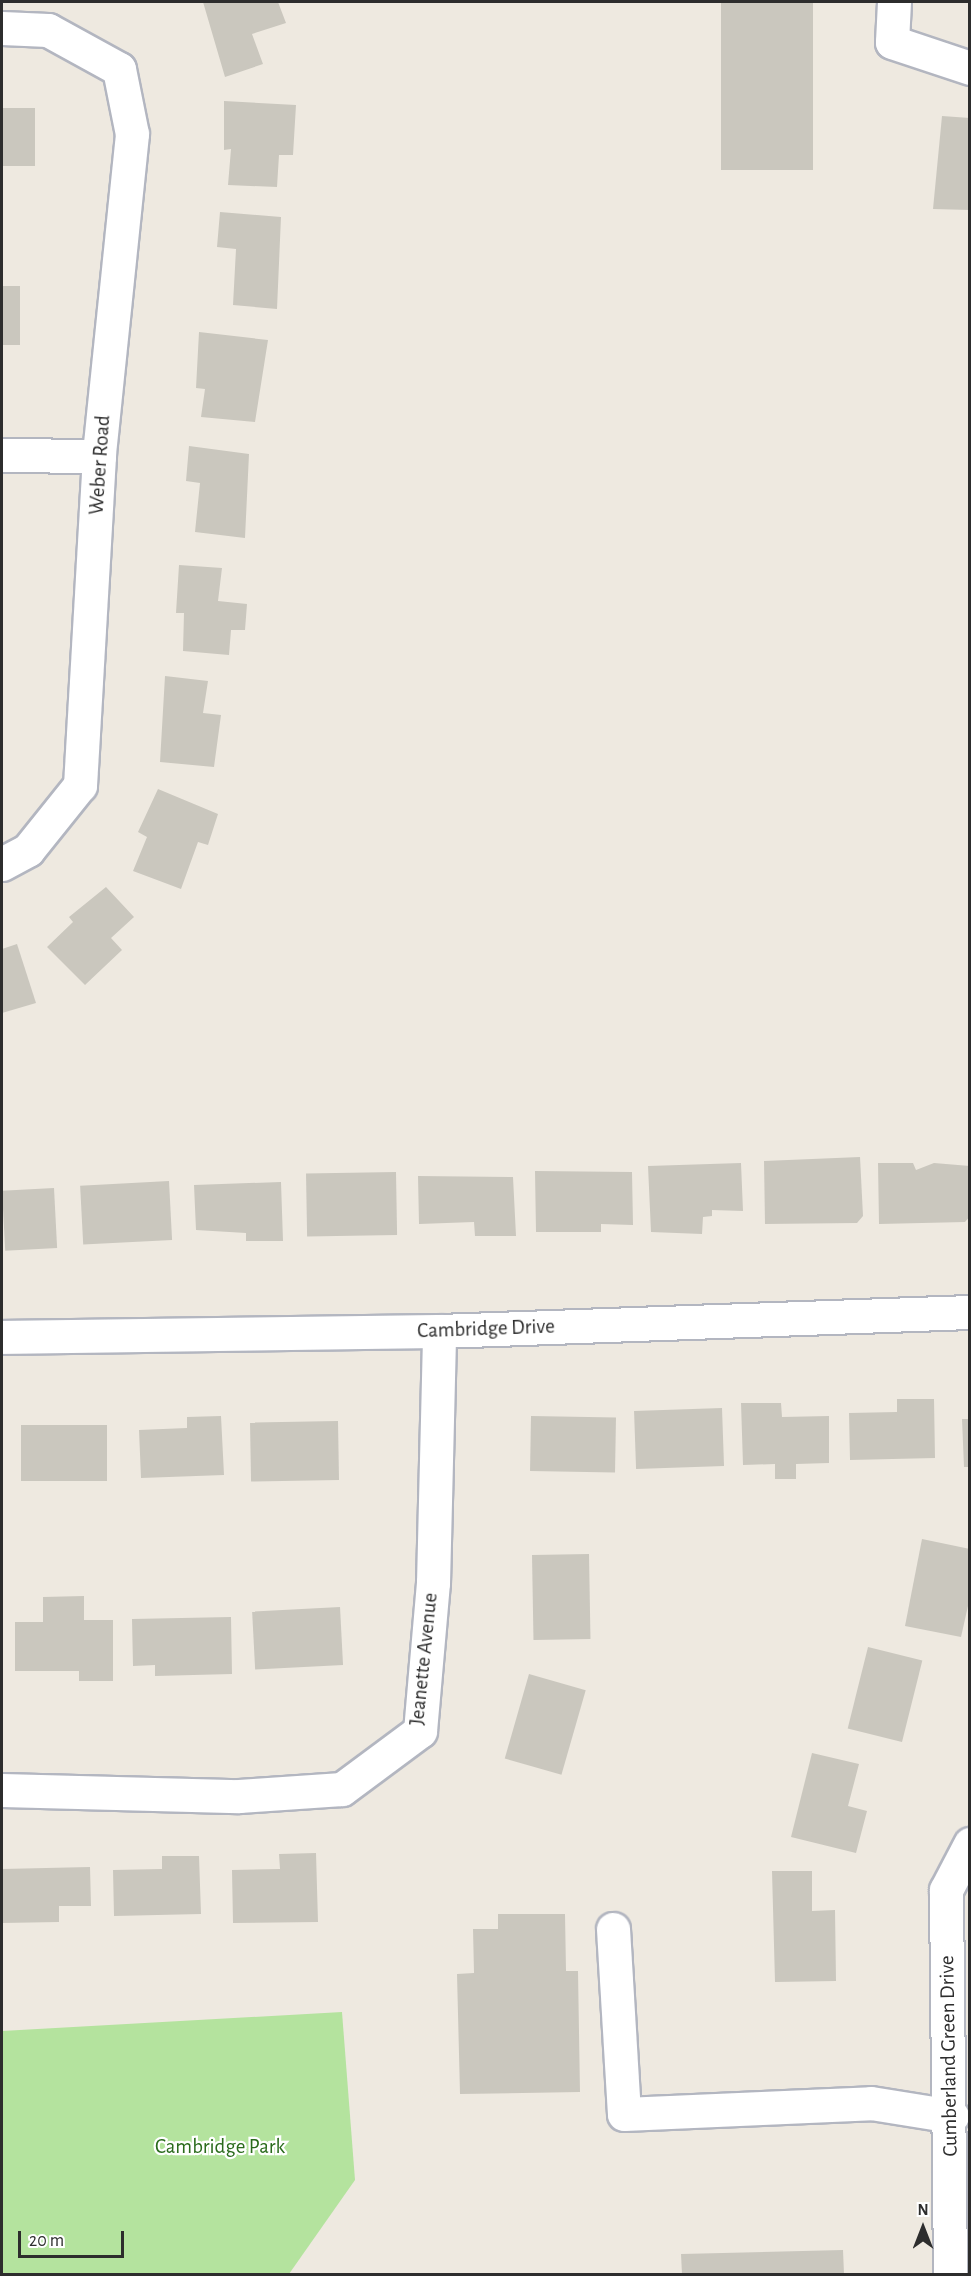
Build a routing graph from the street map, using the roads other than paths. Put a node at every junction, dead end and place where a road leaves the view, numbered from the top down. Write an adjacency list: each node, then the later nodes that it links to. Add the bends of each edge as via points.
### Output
1 (894, 2): 3 (street, via 892,42)
2 (2, 28): 5 (street, Weber Road, via 48,30 119,69 132,134)
3 (969, 68)
4 (2, 455): 5 (street)
5 (99, 456): 6 (street, Weber Road, via 80,785 28,850)
6 (5, 862)
7 (969, 1312): 8 (street, Cambridge Drive)
8 (439, 1331): 9 (street, Cambridge Drive); 10 (street, Jeanette Avenue, via 433,1583 420,1731 342,1789 239,1796)
9 (2, 1337)
10 (2, 1790)
11 (969, 1844): 13 (street, Cumberland Green Drive, via 946,1890)
12 (613, 1929): 14 (street, via 624,2114 871,2103)
13 (959, 2032): 14 (street, Cumberland Green Drive)
14 (952, 2116): 15 (street, Cumberland Green Drive)
15 (960, 2178): 16 (street, Cumberland Green Drive)
16 (950, 2274)

